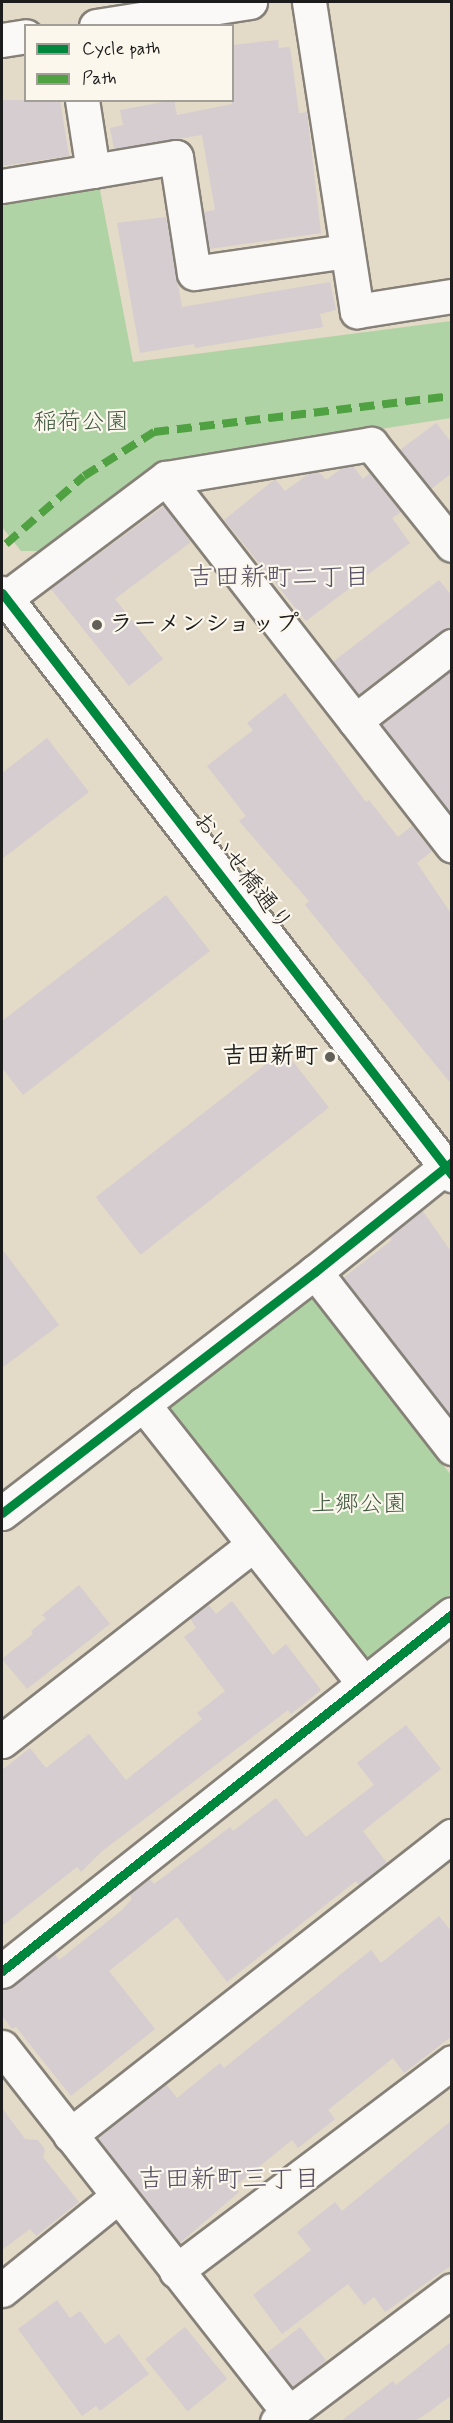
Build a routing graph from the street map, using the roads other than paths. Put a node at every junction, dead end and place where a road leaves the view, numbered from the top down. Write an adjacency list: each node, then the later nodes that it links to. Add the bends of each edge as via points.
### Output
1 (250, 2): 3 (street)
2 (309, 2): 9 (street)
3 (109, 24)
4 (24, 36): 5 (street)
5 (2, 40)
6 (82, 102): 7 (street)
7 (93, 171): 8 (street); 9 (street, via 176,157 194,273)
8 (2, 186)
9 (346, 251): 10 (street, via 357,311)
10 (452, 296)
11 (166, 478): 12 (street, via 371,444); 13 (street); 15 (street)
12 (452, 545)
13 (3, 598): 17 (street, おいせ橋通り)
14 (452, 646): 15 (street)
15 (355, 721): 16 (street)
16 (452, 846)
17 (449, 1168): 18 (street)
18 (315, 1272): 19 (street); 20 (street)
19 (143, 1404): 21 (street); 22 (street)
20 (452, 1448)
21 (2, 1514)
22 (253, 1545): 24 (street); 25 (street)
23 (452, 1614): 24 (street)
24 (363, 1683): 27 (street)
25 (2, 1741)
26 (452, 1836): 30 (street)
27 (2, 1971)
28 (2, 2047): 30 (street)
29 (452, 2062): 32 (street)
30 (70, 2135): 31 (street)
31 (118, 2196): 32 (street); 33 (street)
32 (177, 2271): 35 (street)
33 (2, 2290)
34 (452, 2290): 35 (street)
35 (283, 2417)

